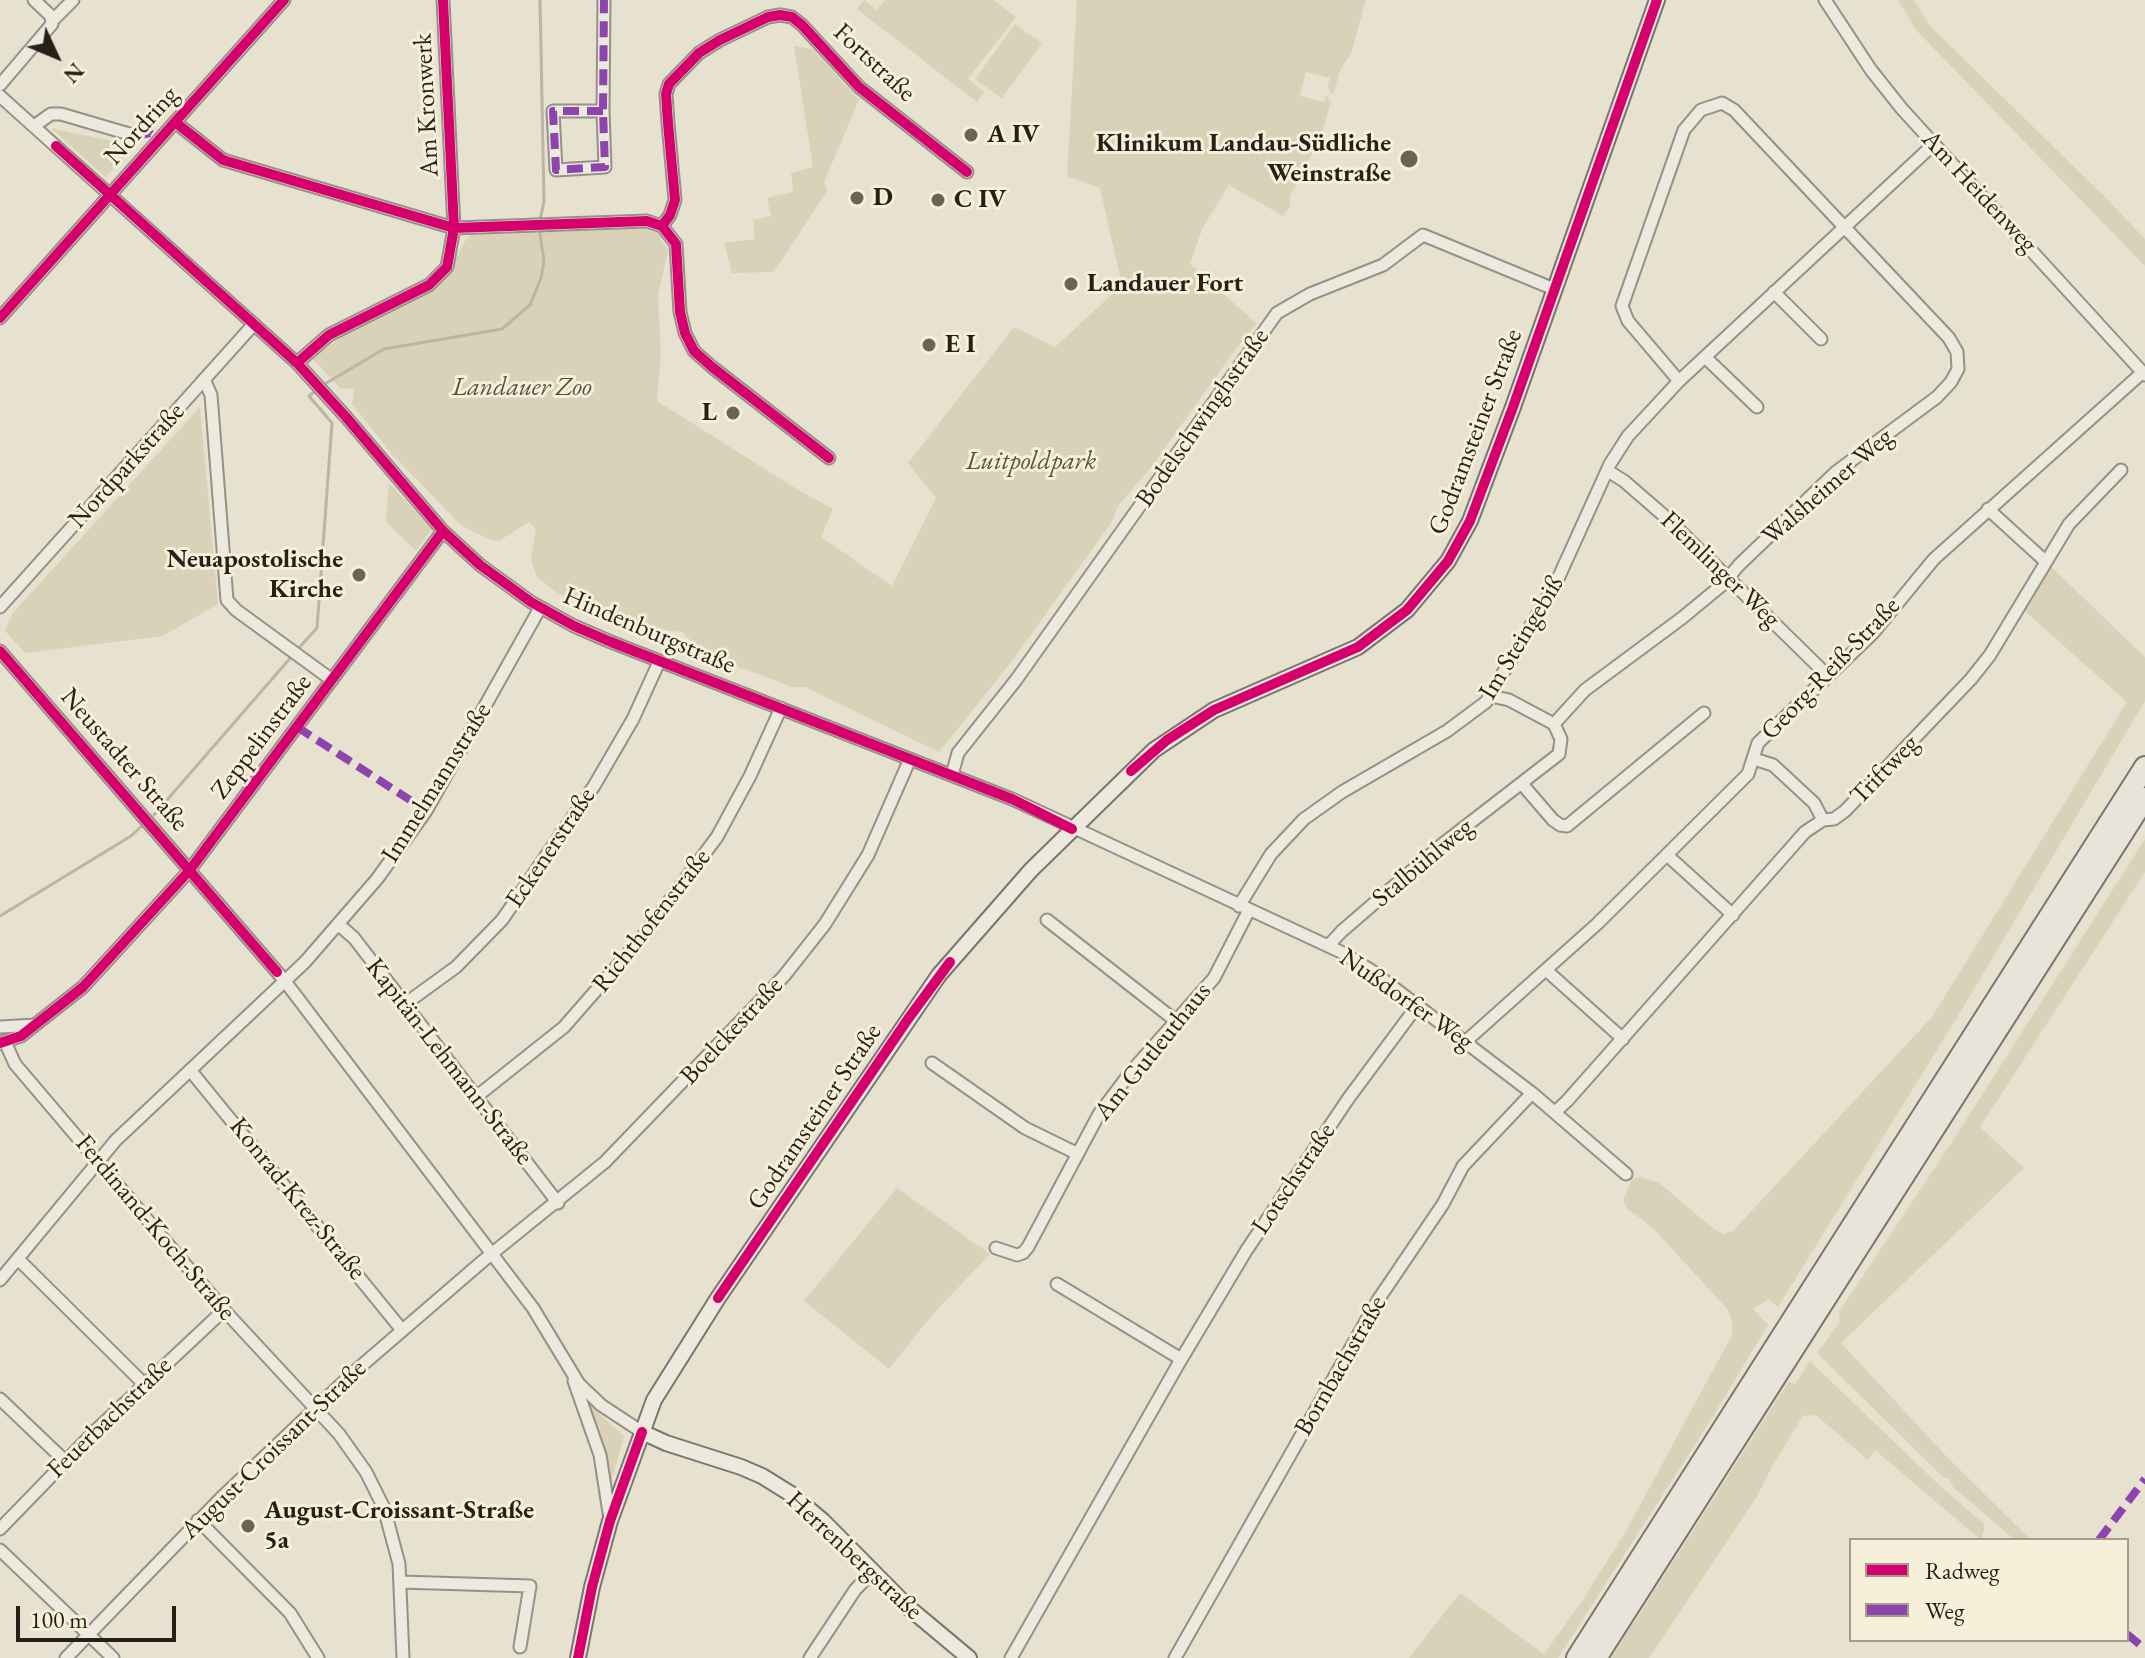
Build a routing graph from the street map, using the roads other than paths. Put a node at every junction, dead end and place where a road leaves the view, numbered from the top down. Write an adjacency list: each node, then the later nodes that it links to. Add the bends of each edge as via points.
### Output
1 (34, 0): 8 (street)
2 (73, 0): 8 (street)
3 (284, 0): 12 (street, Nordring)
4 (443, 0): 20 (street, Am Kronwerk)
5 (604, 0): 11 (street)
6 (1657, 0): 21 (street, Godramsteiner Straße)
7 (1825, 0): 15 (street, Am Heidenweg, via 1881,83)
8 (51, 24): 9 (street)
9 (0, 85)
10 (0, 96): 13 (street, Hindenburgstraße)
11 (603, 111): 11 (street, via 605,167 556,170 553,111)
12 (175, 122): 17 (street, Nordring); 20 (street, via 223,160)
13 (34, 126): 14 (street, via 51,114 61,114); 17 (street, Hindenburgstraße)
14 (136, 136)
15 (1934, 144): 19 (street, Im Steingebiß); 28 (street, Am Heidenweg)
16 (967, 172): 18 (street, Fortstraße, via 859,87 792,17 768,17 699,53 669,84 675,200)
17 (109, 195): 23 (street, Nordring); 24 (street, Hindenburgstraße)
18 (662, 226): 20 (street, via 647,221); 32 (street, via 676,244 680,312 694,351)
19 (1843, 227): 22 (street, Im Steingebiß); 30 (street, via 1734,110 1718,103 1701,110 1679,142 1622,306 1628,321); 38 (street, Walsheimer Weg, via 1949,338 1958,369 1944,390 1836,472)
20 (454, 228): 27 (street, Am Kronwerk, via 450,258 439,277 338,330)
21 (1554, 289): 52 (street, Bodelschwinghstraße, via 1426,235 1383,265 1277,313 1016,680 958,753); 56 (street, Godramsteiner Straße, via 1470,521 1420,597 1358,647 1242,697 1178,732)
22 (1774, 292): 25 (street); 26 (street, Im Steingebiß)
23 (0, 318)
24 (254, 324): 27 (street, Hindenburgstraße); 29 (street, Nordparkstraße)
25 (1821, 339)
26 (1705, 357): 30 (street, Im Steingebiß); 31 (street)
27 (297, 363): 36 (street, Hindenburgstraße)
28 (2144, 373): 35 (street, Georg-Reiß-Straße)
29 (204, 379): 39 (street, Nordparkstraße); 44 (street, via 211,395 226,597 236,610)
30 (1679, 381): 34 (street, Im Steingebiß, via 1628,436)
31 (1757, 407)
32 (829, 458)
33 (2121, 470): 37 (street, Triftweg, via 2069,524)
34 (1608, 471): 38 (street, Flemlinger Weg, via 1639,492); 45 (street, Im Steingebiß, via 1557,581)
35 (1988, 509): 37 (street); 43 (street, Georg-Reiß-Straße)
36 (443, 531): 40 (street, Hindenburgstraße); 44 (street, Zeppelinstraße)
37 (2045, 561): 55 (street, Triftweg, via 1980,668 1838,818)
38 (1729, 577): 43 (street, Flemlinger Weg); 48 (street, Walsheimer Weg, via 1585,690)
39 (0, 607)
40 (540, 608): 42 (street, Hindenburgstraße); 62 (street, Immelmannstraße, via 426,811)
41 (0, 651): 58 (street, Neustadter Straße)
42 (659, 662): 46 (street, Hindenburgstraße); 66 (street, Eckenerstraße, via 594,786 502,920 456,967)
43 (1827, 675): 50 (street, Georg-Reiß-Straße, via 1758,743)
44 (332, 680): 58 (street, Zeppelinstraße)
45 (1491, 696): 48 (street); 59 (street, Im Steingebiß, via 1469,717 1304,819 1271,854)
46 (781, 708): 49 (street, Hindenburgstraße); 77 (street, Richthofenstraße, via 717,837 633,948 564,1027)
47 (1704, 713): 53 (street, via 1567,826 1546,814)
48 (1554, 724): 53 (street, Stalbühlweg, via 1561,739 1559,754)
49 (910, 759): 52 (street, Hindenburgstraße); 82 (street, Boelckestraße, via 868,855 809,947 637,1131)
50 (1754, 759): 55 (street, via 1773,765 1814,803); 57 (street, Georg-Reiß-Straße, via 1748,774)
51 (2145, 767): 114 (highway)
52 (952, 775): 56 (street, Hindenburgstraße)
53 (1522, 784): 63 (street, Stalbühlweg, via 1444,843)
54 (2145, 798): 115 (highway)
55 (1823, 820): 60 (street, Triftweg, via 1805,832)
56 (1072, 829): 59 (street, Nußdorfer Weg); 95 (street, Godramsteiner Straße, via 999,904 927,991 693,1337 656,1396)
57 (1667, 855): 60 (street); 64 (street, Georg-Reiß-Straße)
58 (189, 871): 65 (street, Neustadter Straße); 69 (street, Zeppelinstraße, via 83,987)
59 (1244, 908): 63 (street, Nußdorfer Weg); 68 (street, Am Gutleuthaus, via 1214,978)
60 (1733, 915): 71 (street, Triftweg)
61 (1047, 920): 68 (street)
62 (338, 924): 65 (street, Immelmannstraße); 66 (street, Kapitän-Lehmann-Straße)
63 (1328, 946): 67 (street, Nußdorfer Weg, via 1359,962)
64 (1546, 970): 71 (street); 73 (street, Georg-Reiß-Straße)
65 (284, 980): 75 (street, Immelmannstraße); 84 (street, Neustadter Straße)
66 (405, 1004): 77 (street, Kapitän-Lehmann-Straße)
67 (1417, 1006): 73 (street, Nußdorfer Weg); 90 (street, Lotschstraße, via 1298,1172)
68 (1176, 1021): 79 (street, Am Gutleuthaus, via 1108,1101)
69 (36, 1025): 70 (street); 72 (street, Zeppelinstraße)
70 (0, 1027)
71 (1623, 1039): 78 (street, Triftweg)
72 (2, 1042): 80 (street, Ferdinand-Koch-Straße)
73 (1465, 1042): 76 (street, Nußdorfer Weg)
74 (932, 1063): 79 (street, via 1025,1128)
75 (190, 1070): 80 (street, Immelmannstraße); 89 (street, Konrad-Krez-Straße)
76 (1532, 1093): 78 (street, Nußdorfer Weg); 113 (street, Bornbachstraße, via 1463,1166 1378,1300)
77 (476, 1097): 82 (street, Kapitän-Lehmann-Straße)
78 (1555, 1112): 81 (street, Nußdorfer Weg)
79 (1076, 1153): 83 (street, Am Gutleuthaus, via 1023,1253)
80 (99, 1161): 85 (street, Immelmannstraße); 88 (street, Ferdinand-Koch-Straße)
81 (1626, 1174)
82 (558, 1203): 84 (street, Boelckestraße)
83 (996, 1248)
84 (492, 1253): 89 (street, August-Croissant-Straße); 91 (street, Neustadter Straße)
85 (18, 1259): 86 (street, Immelmannstraße); 92 (street)
86 (0, 1280)
87 (1057, 1284): 90 (street)
88 (224, 1310): 92 (street, Feuerbachstraße); 94 (street, Ferdinand-Koch-Straße)
89 (402, 1330): 94 (street, August-Croissant-Straße)
90 (1181, 1359): 112 (street, Lotschstraße)
91 (572, 1373): 95 (street, Neustadter Straße, via 596,1402); 98 (street, Neustadter Straße, via 600,1455)
92 (144, 1384): 96 (street, Feuerbachstraße)
93 (0, 1399): 96 (street)
94 (315, 1408): 97 (street, August-Croissant-Straße); 102 (street, Ferdinand-Koch-Straße, via 374,1484)
95 (642, 1432): 98 (street, Neustadter Straße); 101 (street, Herrenbergstraße, via 774,1483 823,1521)
96 (65, 1461): 99 (street, Feuerbachstraße)
97 (198, 1520): 103 (street, August-Croissant-Straße); 107 (street, via 290,1613)
98 (610, 1521): 109 (street, Neustadter Straße)
99 (0, 1529)
100 (0, 1550): 103 (street)
101 (872, 1572): 110 (street); 111 (street, Herrenbergstraße)
102 (401, 1582): 104 (street, via 530,1586); 108 (street, Ferdinand-Koch-Straße)
103 (88, 1634): 105 (street, August-Croissant-Straße); 106 (street)
104 (520, 1647)
105 (66, 1658)
106 (113, 1658)
107 (318, 1658)
108 (403, 1658)
109 (578, 1658)
110 (810, 1658)
111 (969, 1658)
112 (1011, 1658)
113 (1175, 1658)
114 (1577, 1658)
115 (1596, 1658)

